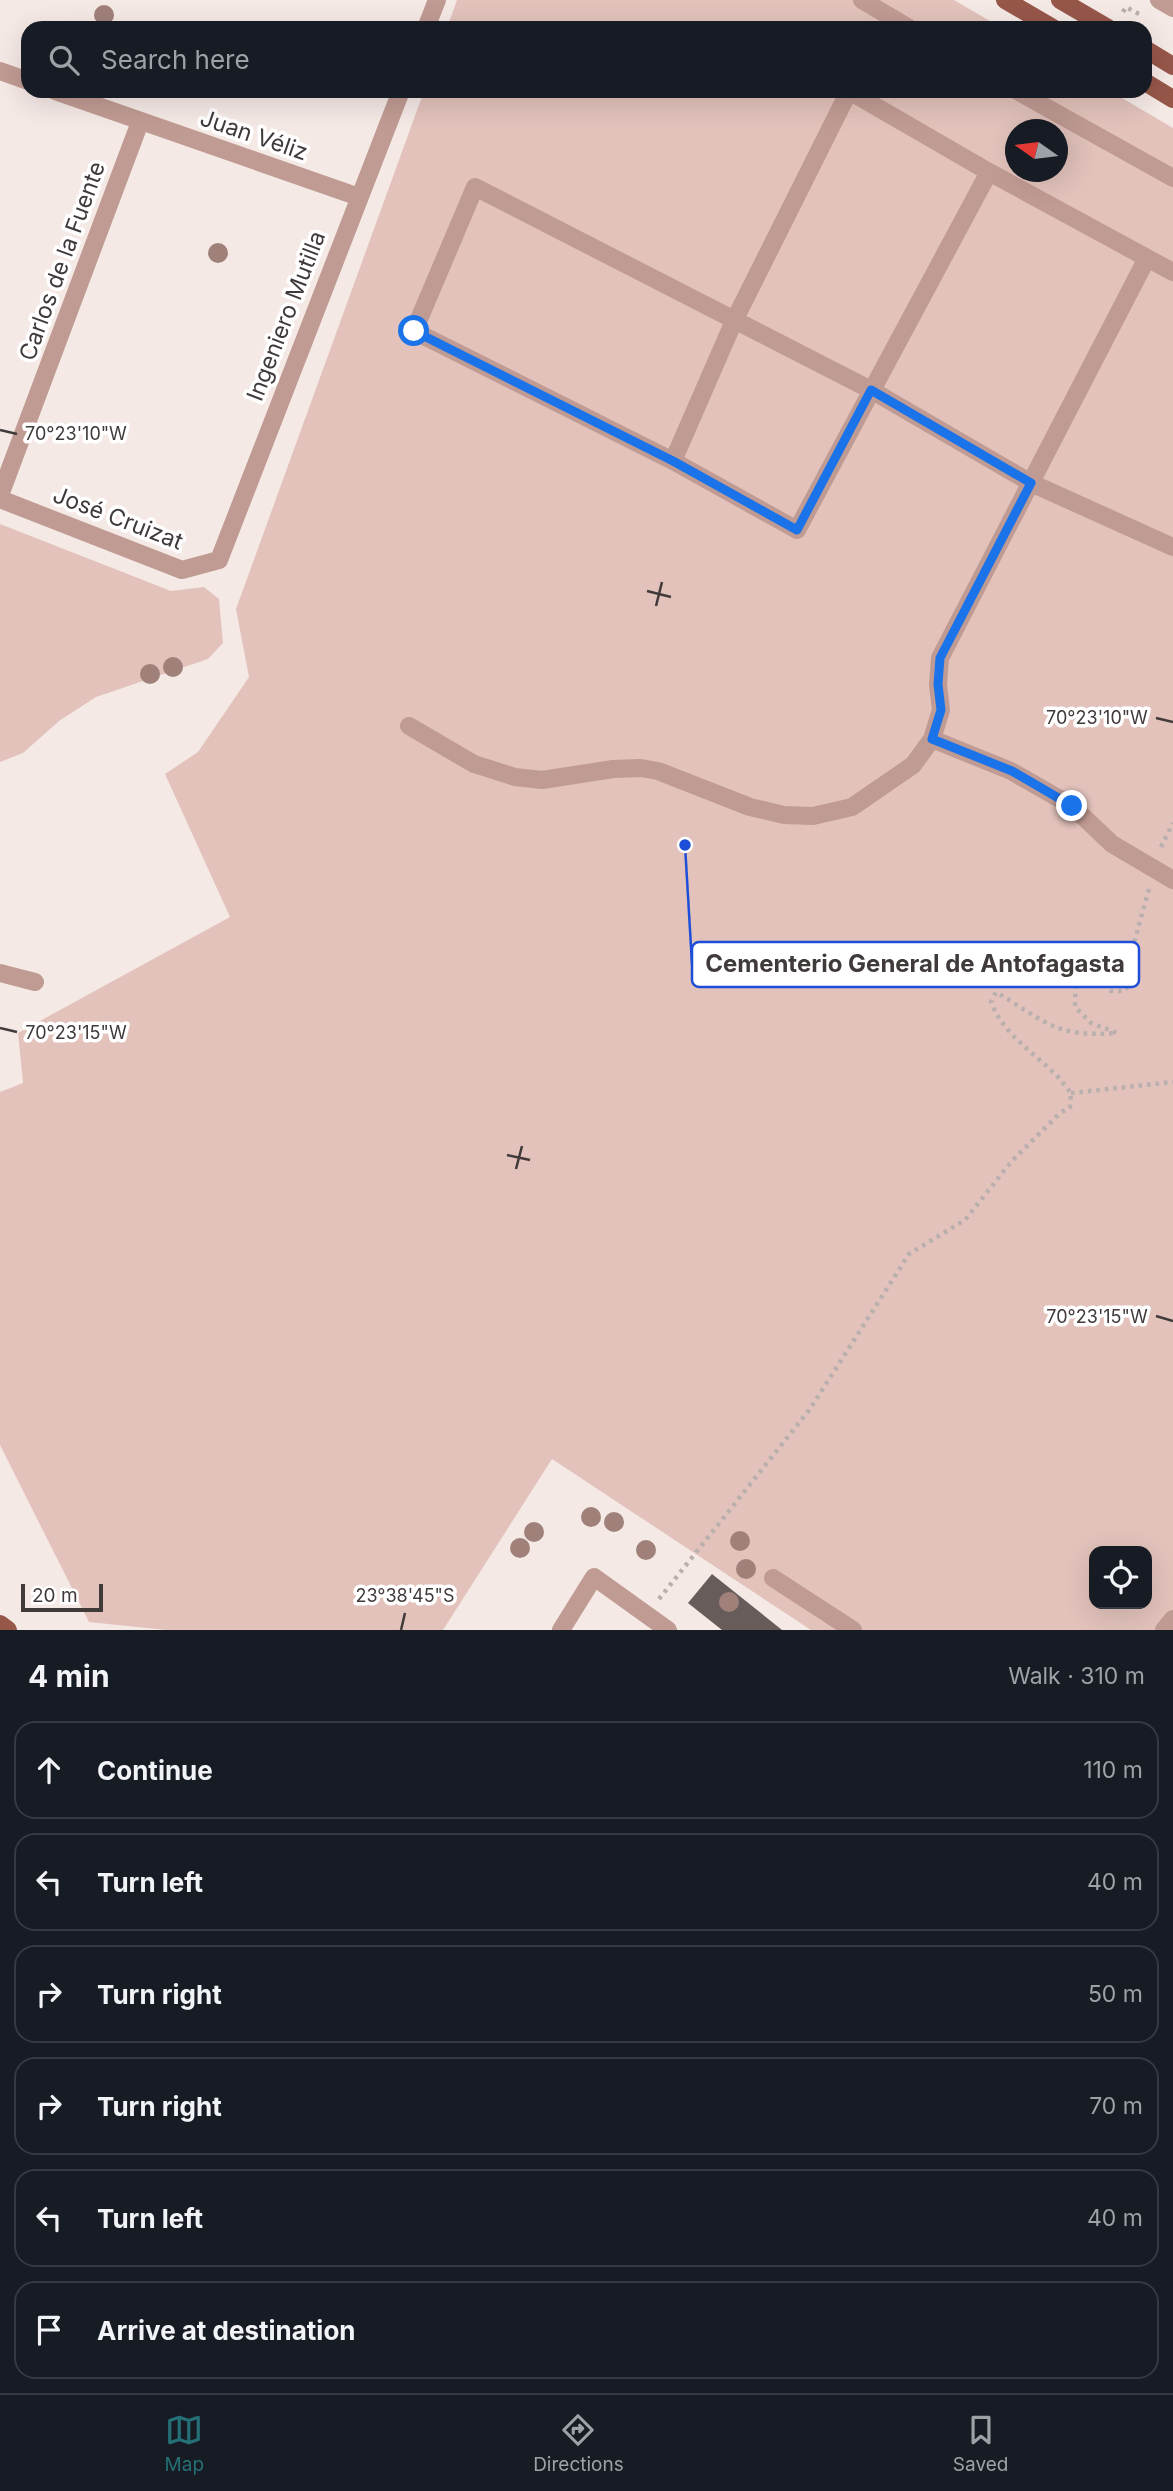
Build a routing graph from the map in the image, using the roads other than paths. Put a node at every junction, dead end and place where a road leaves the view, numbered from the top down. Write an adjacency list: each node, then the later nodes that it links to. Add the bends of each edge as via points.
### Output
1 (862, 0): 8 (street)
2 (1005, 0): 9 (main road)
3 (1060, 0): 10 (main road)
4 (1159, 0): 6 (street)
5 (435, 1): 7 (street)
6 (1173, 8)
7 (428, 21)
8 (897, 21)
9 (1041, 21)
10 (1109, 21)
11 (1152, 53): 12 (main road)
12 (1173, 65)
13 (0, 71): 14 (street)
14 (21, 78)
15 (1152, 86): 21 (main road)
16 (74, 98): 22 (street, Juan Véliz)
17 (398, 98): 25 (street, Ingeniero Mutilla)
18 (846, 98): 28 (street)
19 (861, 98): 23 (street)
20 (1030, 98): 24 (street)
21 (1173, 99)
22 (139, 122): 25 (street, Juan Véliz); 32 (street, Carlos de la Fuente)
23 (989, 172): 26 (street); 29 (street)
24 (1173, 178)
25 (359, 197): 34 (street, Ingeniero Mutilla)
26 (1147, 258): 27 (street); 31 (street)
27 (1173, 272)
28 (734, 321): 29 (street); 30 (street); 30 (street, via 475,187 414,331)
29 (871, 390): 30 (street, via 797,530); 31 (street)
30 (673, 461)
31 (1031, 483): 33 (street); 36 (street, via 940,658 941,710)
32 (0, 497): 34 (street, José Cruizat, via 182,570)
33 (1173, 547)
34 (219, 560)
35 (409, 726): 36 (street, via 474,764 515,777 542,780 641,768 750,807 794,816 852,807 913,765)
36 (932, 739): 37 (street, via 1012,771 1072,806 1112,844)
37 (1173, 880)
38 (0, 972): 39 (street)
39 (35, 982)
40 (772, 1578): 46 (street)
41 (1173, 1619): 47 (street)
42 (0, 1624): 43 (main road)
43 (8, 1630)
44 (561, 1630): 45 (street, via 594,1577)
45 (668, 1630)
46 (853, 1630)
47 (1164, 1630)

